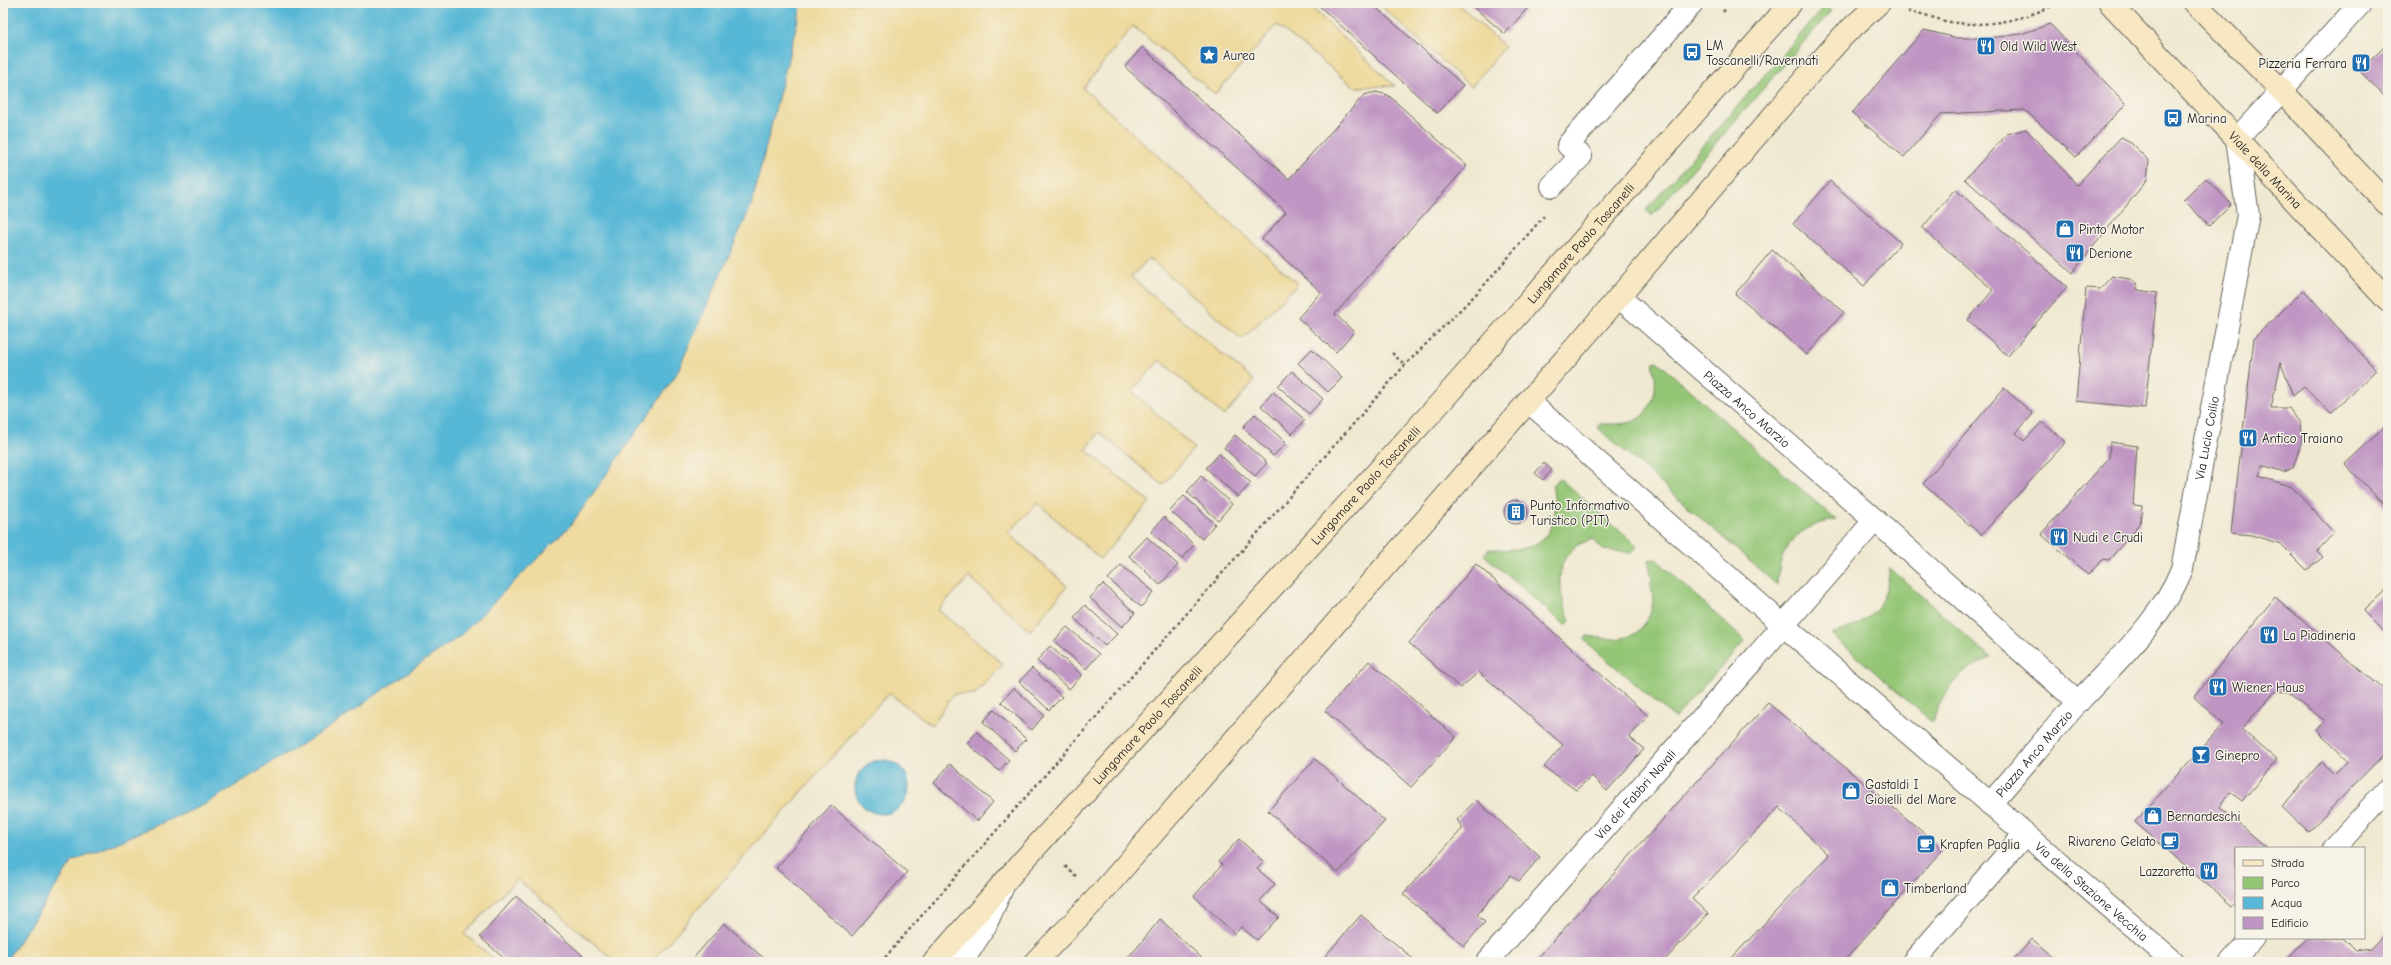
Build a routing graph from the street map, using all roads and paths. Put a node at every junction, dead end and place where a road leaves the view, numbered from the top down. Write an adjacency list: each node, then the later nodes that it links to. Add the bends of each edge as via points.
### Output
1 (1692, 3): 11 (street, via 1568,145 1581,156)
2 (1791, 3): 28 (main road, Lungomare Paolo Toscanelli, via 1440,402)
3 (1879, 3): 14 (main road, via 1849,30 1820,62)
4 (2058, 3): 8 (path, via 2035,13 1985,24 1949,22 1910,11)
5 (2110, 3): 10 (main road, Viale della Marina)
6 (2195, 3): 9 (main road)
7 (2361, 3): 9 (street, Viale della Marina)
8 (1904, 16)
9 (2282, 91): 10 (street, Viale della Marina); 12 (main road)
10 (2237, 139): 15 (main road, Viale della Marina); 21 (street, Via Lucio Coilio, via 2248,215 2187,553 2176,584 2157,616)
11 (1552, 186)
12 (2388, 206)
13 (1480, 290): 17 (path)
14 (1619, 297): 18 (main road); 19 (street, Piazza Anco Marzio)
15 (2388, 301)
16 (1392, 353): 17 (path)
17 (1405, 365): 30 (path)
18 (1528, 401): 20 (street, Piazza Anco Marzio); 33 (main road, via 1096,898)
19 (1875, 520): 20 (street); 21 (street, Piazza Anco Marzio)
20 (1783, 625): 23 (street, Piazza Anco Marzio); 34 (street, Via dei Fabbri Navali)
21 (2078, 702): 23 (street, Piazza Anco Marzio)
22 (2388, 789): 25 (street)
23 (1990, 804): 24 (street, Via della Stazione Vecchia)
24 (2024, 834): 35 (street); 36 (street, Via della Stazione Vecchia)
25 (2335, 847)
26 (1065, 866): 27 (path)
27 (1078, 878)
28 (1006, 879): 31 (main road, Lungomare Paolo Toscanelli); 32 (street, via 985,926)
29 (2252, 939): 37 (street)
30 (881, 962)
31 (934, 962)
32 (962, 962)
33 (1035, 962)
34 (1487, 962)
35 (1913, 962)
36 (2174, 962)
37 (2231, 962)

